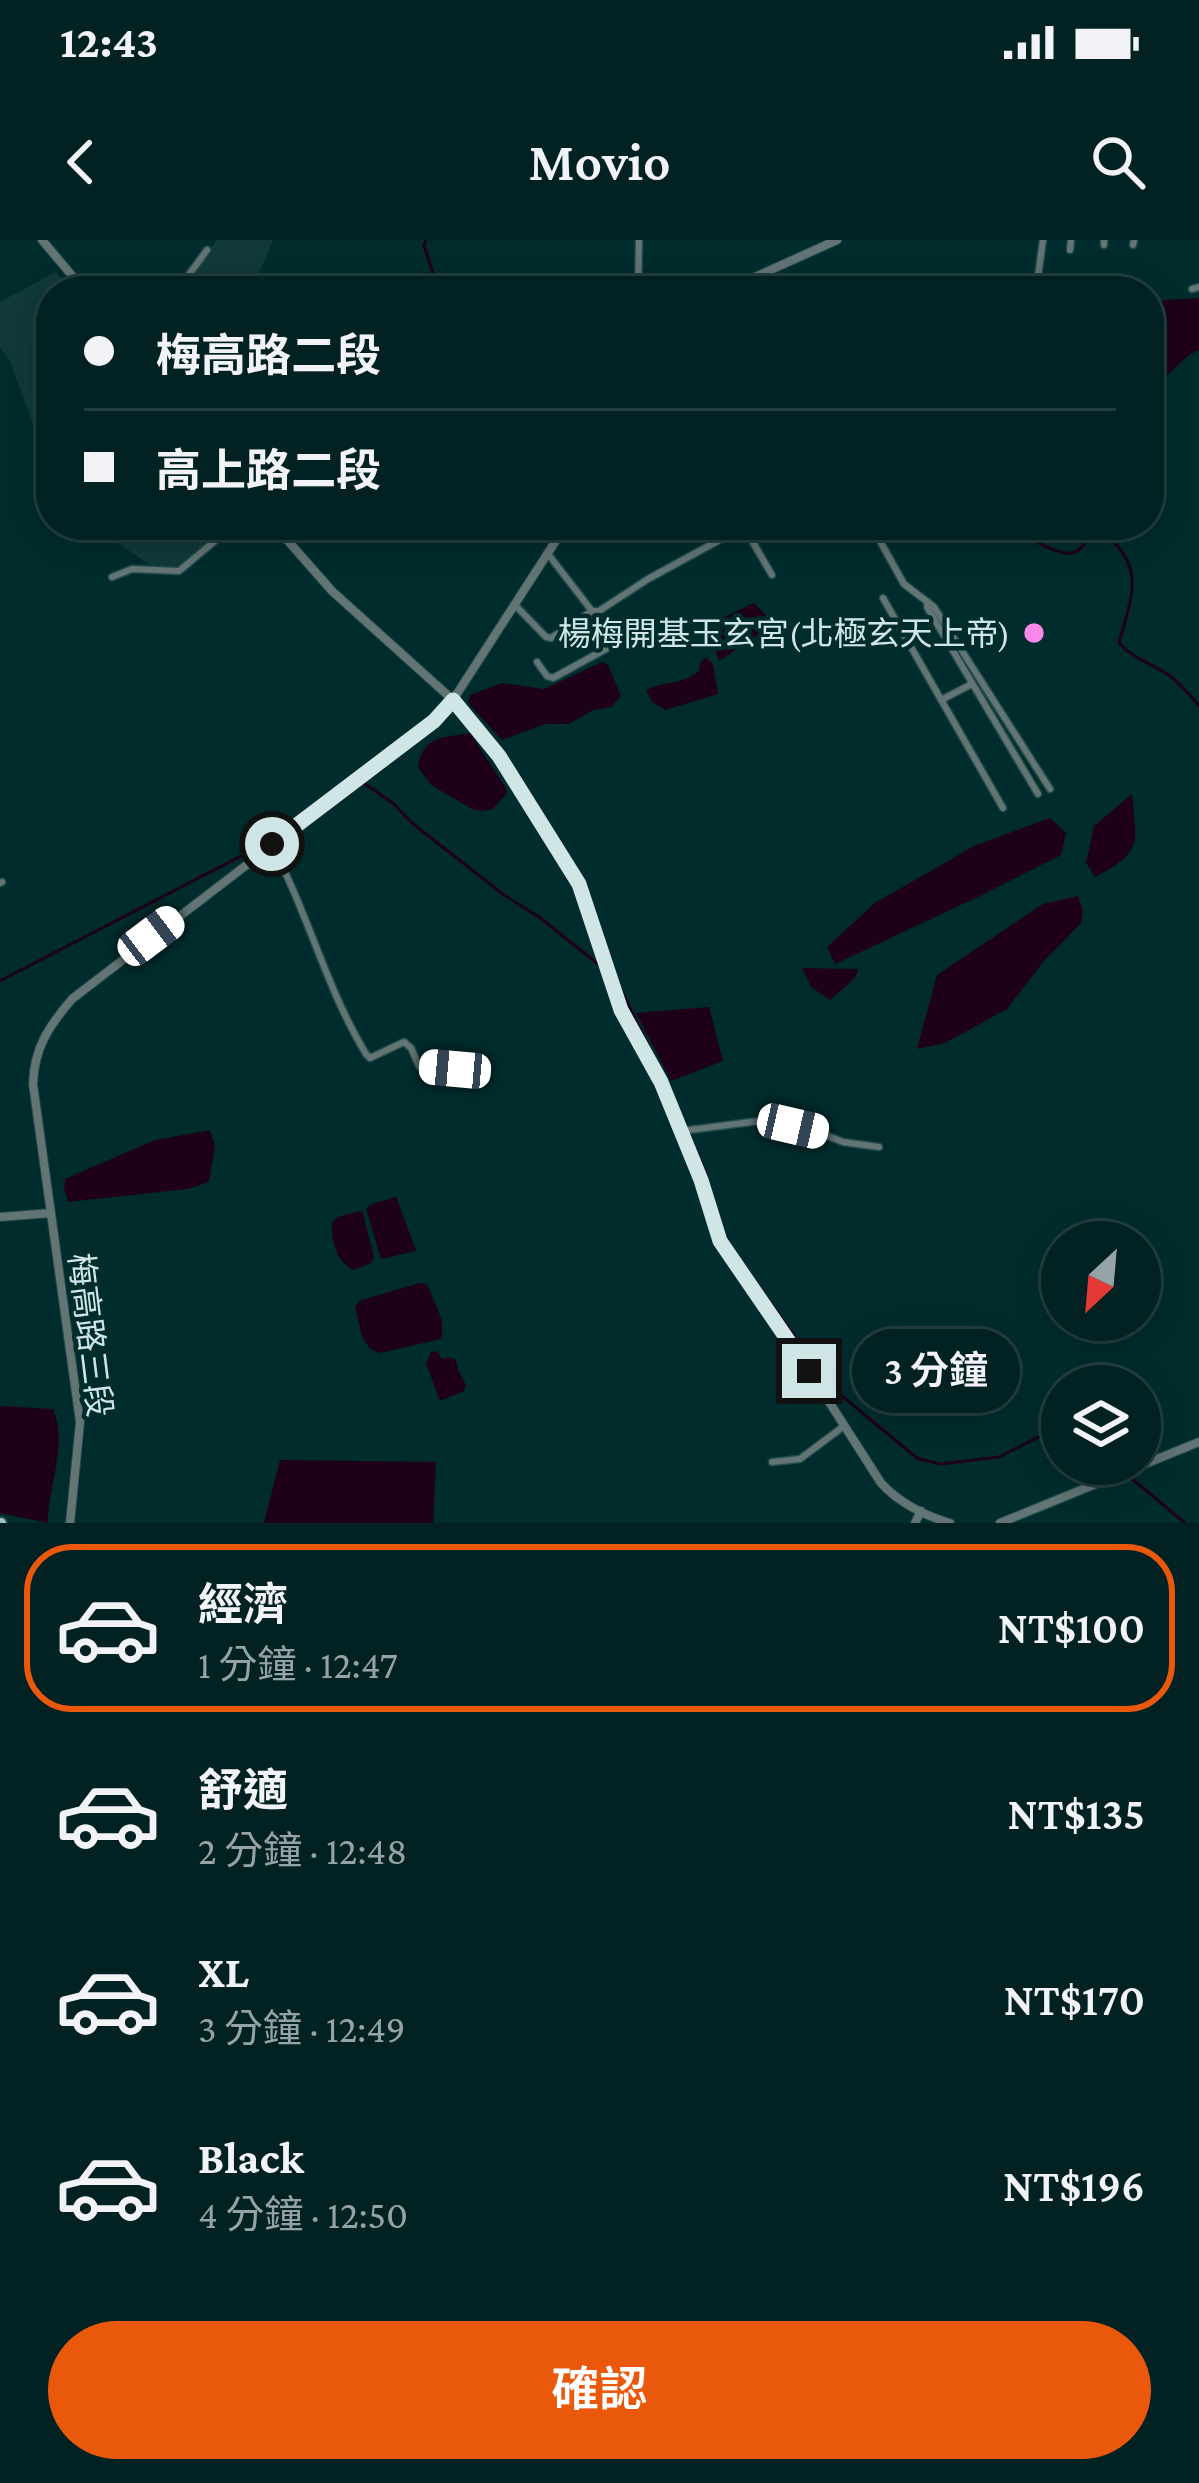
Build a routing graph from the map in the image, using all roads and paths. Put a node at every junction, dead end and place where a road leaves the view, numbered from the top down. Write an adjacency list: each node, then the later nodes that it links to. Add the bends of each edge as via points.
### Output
1 (42, 240): 8 (street)
2 (639, 240): 10 (street)
3 (837, 240): 11 (street)
4 (1043, 240): 12 (street)
5 (1071, 240): 7 (street)
6 (207, 250): 9 (street)
7 (1070, 250)
8 (72, 276)
9 (188, 276)
10 (638, 276)
11 (757, 276)
12 (1038, 276)
13 (216, 540): 21 (street, via 179,572 132,569)
14 (287, 540): 29 (street)
15 (557, 540): 19 (street, 梅高路三段)
16 (714, 540): 25 (street)
17 (753, 540): 20 (street)
18 (879, 540): 23 (street, via 904,584)
19 (548, 554): 24 (street, 梅高路三段); 25 (street)
20 (772, 575)
21 (112, 577)
22 (883, 598): 30 (street)
23 (928, 602): 28 (street); 31 (street)
24 (516, 606): 25 (street, via 551,638); 29 (street, 梅高路三段)
25 (592, 611)
26 (613, 645): 27 (street, via 553,678)
27 (537, 662)
28 (972, 684): 30 (street); 32 (street)
29 (453, 700): 34 (street, 梅高路三段); 36 (street, via 499,756 579,884 621,1010)
30 (941, 700): 33 (street)
31 (1050, 789)
32 (1037, 794)
33 (1003, 808)
34 (273, 847): 35 (street, via 365,1054 376,1057 404,1042 419,1066); 38 (street, 梅高路三段, via 72,999 47,1030 33,1084)
35 (455, 1069)
36 (685, 1130): 37 (street, via 767,1120); 41 (street, via 724,1251)
37 (879, 1147)
38 (50, 1213): 39 (street); 46 (street, 梅高路三段, via 80,1422)
39 (0, 1216)
40 (794, 1390): 41 (street)
41 (824, 1395): 42 (street)
42 (844, 1426): 44 (street, via 800,1459); 45 (street, via 892,1496)
43 (1199, 1442): 49 (street)
44 (772, 1462)
45 (921, 1510): 47 (street); 48 (street)
46 (70, 1523)
47 (915, 1523)
48 (950, 1523)
49 (1000, 1523)

